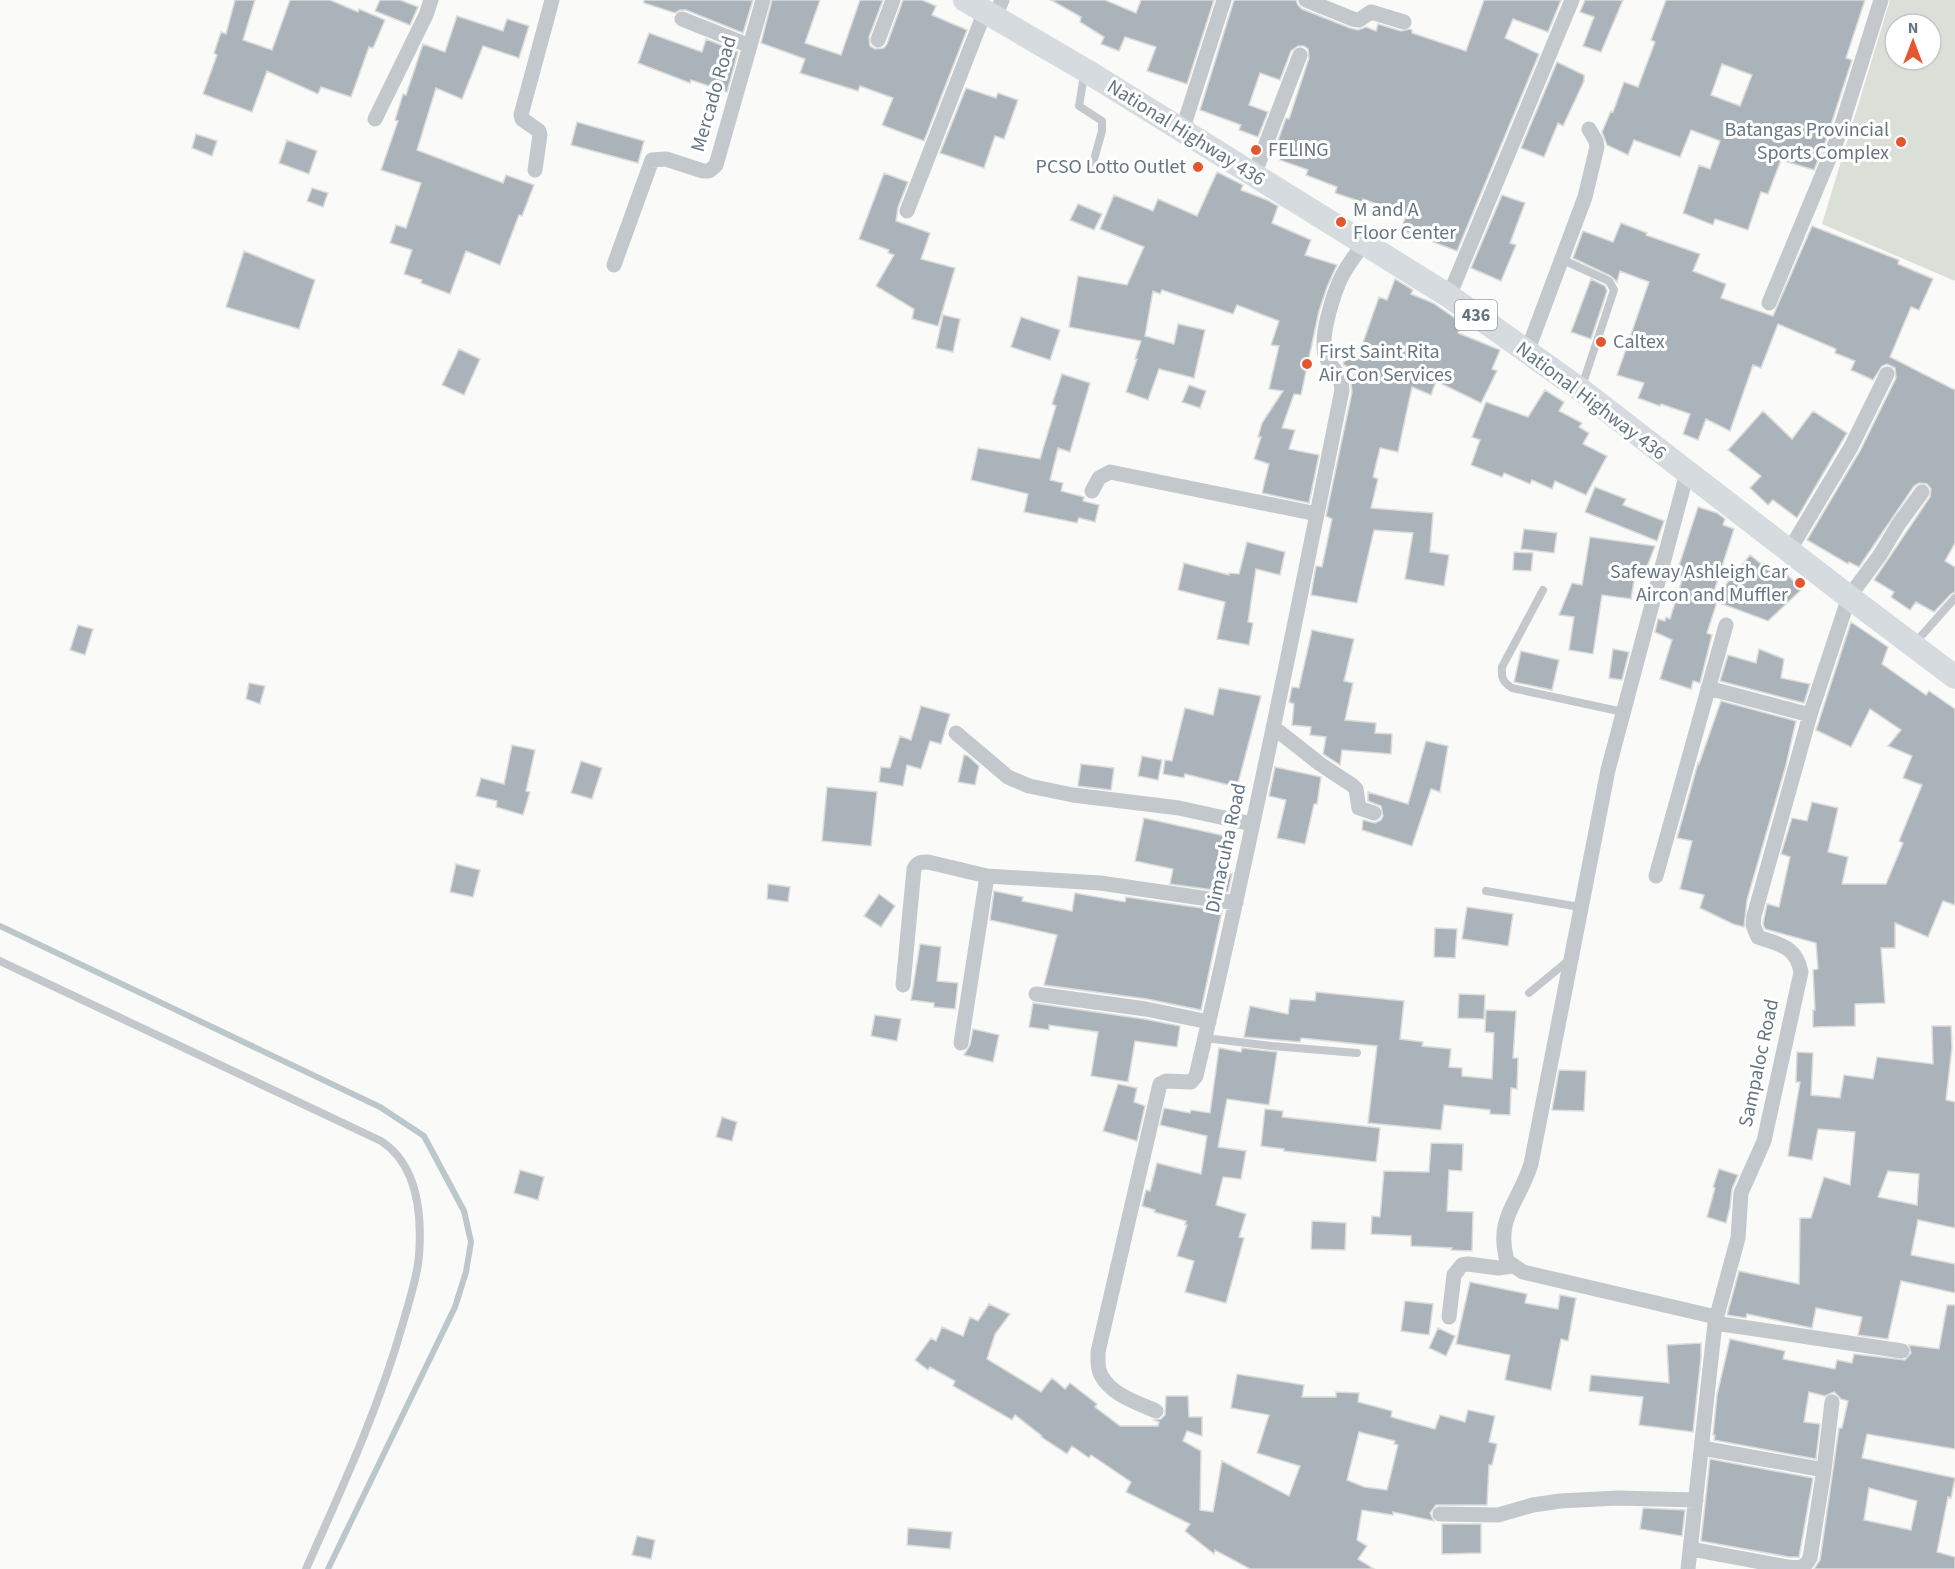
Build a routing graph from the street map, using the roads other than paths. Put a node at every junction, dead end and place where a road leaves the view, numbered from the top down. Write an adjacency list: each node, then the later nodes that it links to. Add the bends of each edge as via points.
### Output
1 (431, 0): 16 (street)
2 (552, 0): 20 (street, via 521,115 540,135)
3 (763, 0): 13 (street, Mercado Road)
4 (893, 0): 12 (street)
5 (1224, 0): 18 (street)
6 (1306, 0): 11 (street, via 1353,19 1359,20 1371,12)
7 (1572, 0): 26 (street)
8 (1881, 0): 27 (street, via 1838,137)
9 (987, 7): 15 (main road, National Highway 436 / 436); 22 (street)
10 (682, 19): 13 (street)
11 (1404, 22)
12 (878, 40)
13 (750, 46): 25 (street, Mercado Road, via 716,165 703,171 666,159 652,160)
14 (1300, 55): 21 (street)
15 (1085, 70): 18 (main road, National Highway 436 / 436); 19 (lane, via 1080,108 1099,118 1102,126)
16 (375, 119)
17 (1589, 129): 24 (street, via 1596,141 1596,154 1585,197)
18 (1182, 130): 21 (main road, National Highway 436 / 436)
19 (1093, 163)
20 (535, 171)
21 (1254, 176): 23 (main road, National Highway 436 / 436)
22 (907, 211)
23 (1364, 243): 26 (main road, National Highway 436 / 436); 34 (street, Dimacuha Road, via 1342,275 1325,333 1324,352 1340,377 1342,390)
24 (1561, 259): 28 (street); 30 (lane, via 1609,281 1614,290)
25 (614, 265)
26 (1449, 296): 28 (main road, National Highway 436 / 436)
27 (1769, 303)
28 (1527, 352): 30 (main road, National Highway 436 / 436)
29 (1887, 374): 35 (street, via 1851,447)
30 (1581, 390): 31 (main road, National Highway 436 / 436)
31 (1687, 473): 35 (main road, National Highway 436 / 436); 43 (street)
32 (1092, 491): 34 (street, via 1099,478 1110,472)
33 (1922, 492): 37 (street, Sampaloc Road)
34 (1317, 514): 45 (street, Dimacuha Road)
35 (1789, 551): 37 (main road, National Highway 436 / 436)
36 (1543, 590): 43 (lane, via 1502,667 1504,683)
37 (1849, 597): 40 (main road, National Highway 436 / 436); 44 (street, Sampaloc Road)
38 (1955, 598): 40 (lane)
39 (1726, 625): 42 (street)
40 (1914, 645): 41 (main road, National Highway 436 / 436)
41 (1955, 677)
42 (1708, 688): 44 (street); 50 (street)
43 (1623, 712): 53 (street)
44 (1810, 715): 65 (street, Sampaloc Road, via 1753,925 1758,938 1793,952 1801,972 1764,1142 1741,1193 1738,1238)
45 (1273, 727): 47 (street, via 1352,785 1359,808); 48 (street, Dimacuha Road)
46 (956, 733): 48 (street, via 1008,777 1029,786 1179,808)
47 (1374, 813)
48 (1252, 824): 52 (street, Dimacuha Road)
49 (987, 876): 52 (street, via 1100,882); 56 (street, via 928,862 916,865); 61 (street)
50 (1656, 876)
51 (1486, 891): 53 (lane)
52 (1236, 903): 59 (street, Dimacuha Road)
53 (1580, 908): 54 (street)
54 (1570, 959): 57 (lane); 63 (street, via 1532,1164 1505,1220 1504,1251)
55 (0, 961): 75 (lane, via 381,1141 393,1148 408,1172 419,1221 414,1281 374,1412)
56 (903, 985)
57 (1529, 993)
58 (1036, 994): 59 (street)
59 (1209, 1022): 60 (street, Dimacuha Road)
60 (1205, 1038): 62 (lane); 68 (street, Dimacuha Road, via 1195,1079 1160,1084 1098,1352 1098,1369 1108,1384 1126,1398)
61 (961, 1043)
62 (1357, 1053)
63 (1512, 1266): 64 (street, via 1462,1265 1454,1275); 65 (street)
64 (1449, 1317)
65 (1715, 1320): 66 (street); 69 (street, Sampaloc Road)
66 (1902, 1351)
67 (1832, 1402): 70 (street)
68 (1156, 1411)
69 (1702, 1448): 70 (street); 71 (street, Sampaloc Road)
70 (1824, 1470): 74 (street)
71 (1696, 1500): 72 (street, via 1560,1501 1498,1515); 73 (street, Sampaloc Road)
72 (1440, 1514)
73 (1691, 1549): 74 (street); 76 (street, Sampaloc Road)
74 (1807, 1567)
75 (306, 1569)
76 (1688, 1569)

